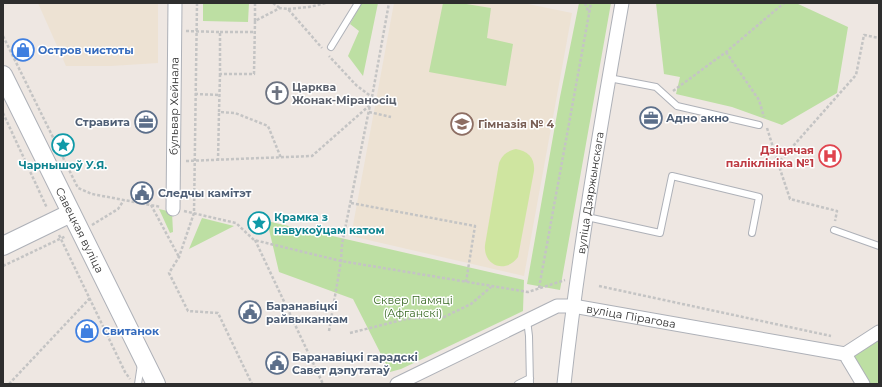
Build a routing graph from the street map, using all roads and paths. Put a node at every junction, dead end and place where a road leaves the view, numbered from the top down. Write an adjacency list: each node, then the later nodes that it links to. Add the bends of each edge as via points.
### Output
1 (175, 3): 38 (street, бульвар Хейнала)
2 (197, 3): 16 (path)
3 (255, 3): 15 (path)
4 (273, 3): 12 (path)
5 (326, 3): 13 (path)
6 (358, 3): 21 (lane)
7 (389, 3): 29 (path)
8 (585, 3): 14 (path)
9 (591, 3): 14 (path)
10 (622, 3): 25 (street, вуліца Дзяржынскага)
11 (784, 3): 22 (path)
12 (280, 8): 13 (path); 15 (path)
13 (288, 9): 29 (path, via 356,85)
14 (589, 14): 59 (path)
15 (255, 21): 18 (path)
16 (196, 31): 17 (path); 26 (path)
17 (220, 32): 18 (path); 23 (path)
18 (255, 32): 23 (path, via 254,74)
19 (3, 36): 42 (path, via 78,188 92,194)
20 (879, 38): 40 (path, via 864,35 856,75)
21 (331, 47)
22 (726, 52): 28 (path); 40 (path, via 759,100)
23 (220, 74): 27 (path)
24 (3, 75): 44 (main road, Савецкая вуліца)
25 (609, 78): 28 (lane, via 656,87); 46 (street, вуліца Дзяржынскага)
26 (196, 94): 27 (path); 39 (path)
27 (220, 95): 31 (path)
28 (666, 96): 35 (lane, via 677,106)
29 (372, 97): 30 (path)
30 (370, 105): 32 (path); 36 (path, via 312,156)
31 (219, 112): 36 (path, via 235,113 268,126); 37 (path)
32 (369, 112): 34 (path); 41 (path)
33 (3, 113): 47 (path)
34 (391, 117)
35 (760, 125)
36 (281, 158): 37 (path)
37 (218, 160): 39 (path)
38 (173, 161): 39 (path); 43 (street, бульвар Хейнала)
39 (195, 162): 45 (path)
40 (778, 163): 48 (path, via 790,199 837,210)
41 (351, 203): 54 (path, via 342,244); 56 (path, via 475,226)
42 (150, 205): 43 (path); 53 (path)
43 (173, 209): 45 (path)
44 (71, 213): 47 (main road); 68 (main road, Савецкая вуліца)
45 (194, 213): 50 (path, via 236,223); 53 (path)
46 (587, 217): 49 (lane, via 660,234 672,176 759,197); 61 (street, вуліца Дзяржынскага)
47 (53, 222): 51 (main road); 60 (path)
48 (834, 230): 52 (lane)
49 (752, 234)
50 (254, 240): 54 (path); 74 (path)
51 (3, 246)
52 (879, 246)
53 (179, 257): 73 (path, via 169,273 188,312 218,313)
54 (342, 261): 56 (path); 63 (path)
55 (565, 280): 59 (path)
56 (466, 282): 58 (path)
57 (599, 286): 66 (path)
58 (491, 287): 59 (path, via 528,292); 65 (path, via 471,304 444,317 406,319)
59 (538, 289)
60 (90, 298): 70 (path, via 125,372); 71 (path)
61 (573, 306): 62 (street, вуліца Пірагова, via 557,306); 67 (street, вуліца Пірагова); 77 (street, вуліца Дзяржынскага)
62 (527, 320): 69 (lane); 75 (street, вуліца Пірагова)
63 (329, 331)
64 (879, 332): 67 (street)
65 (350, 333)
66 (831, 336)
67 (845, 354): 78 (street)
68 (143, 357): 70 (lane); 72 (main road, Савецкая вуліца)
69 (530, 381): 76 (lane)
70 (135, 383)
71 (9, 384)
72 (156, 384)
73 (252, 384)
74 (323, 384)
75 (397, 384)
76 (518, 384)
77 (564, 384)
78 (863, 384)

